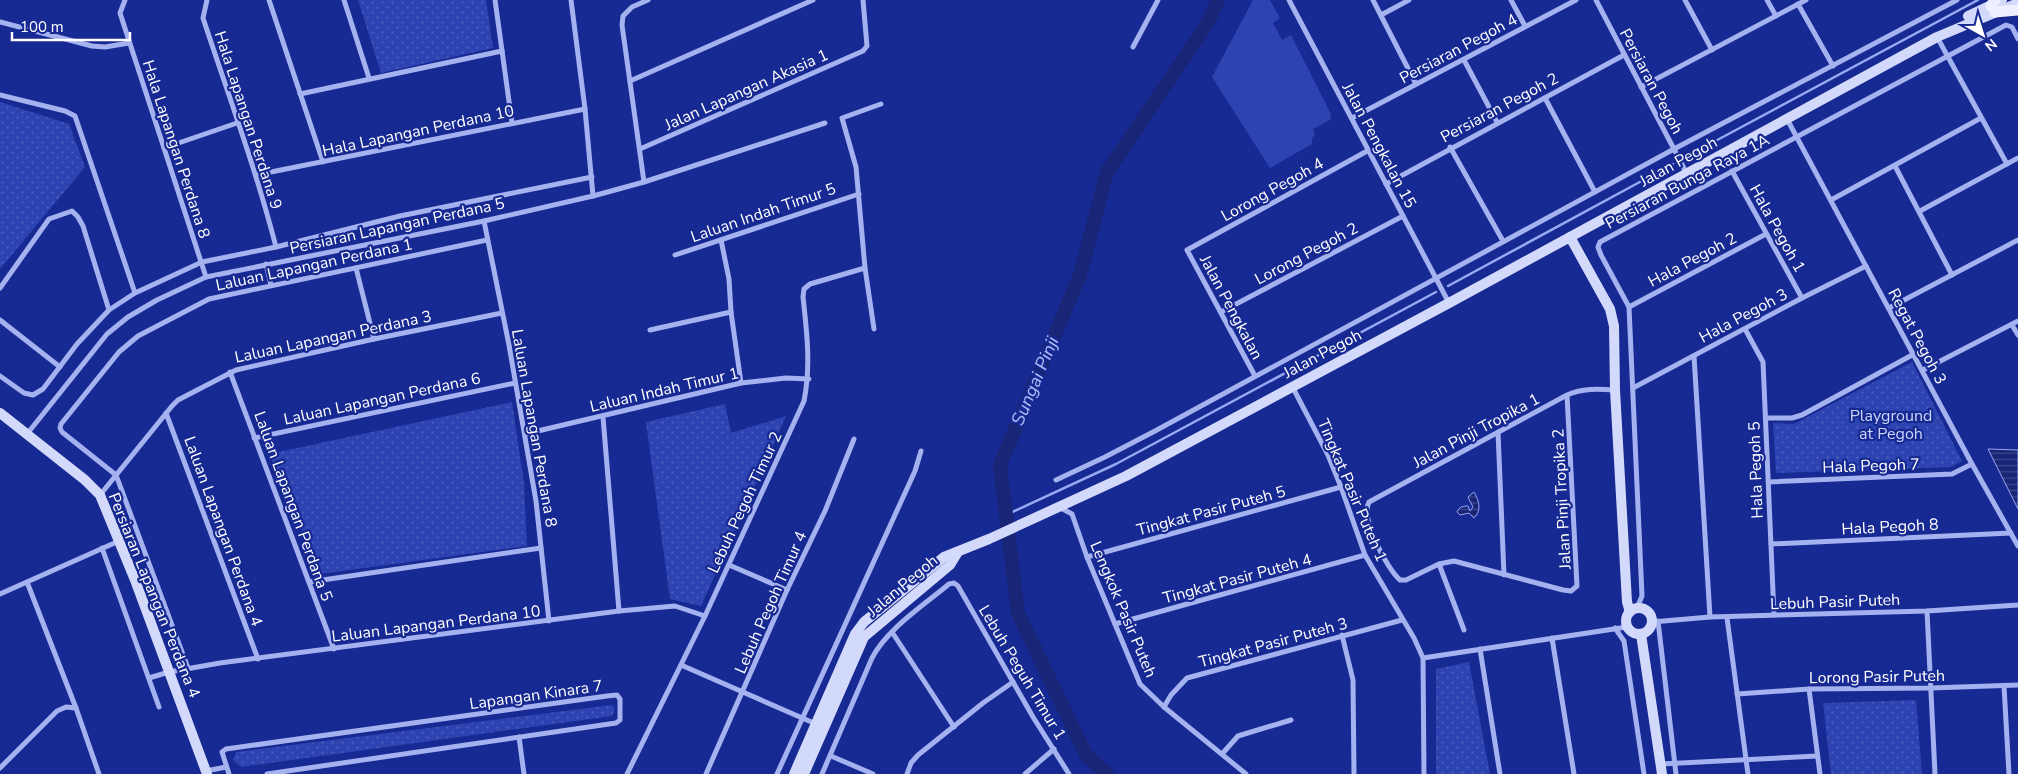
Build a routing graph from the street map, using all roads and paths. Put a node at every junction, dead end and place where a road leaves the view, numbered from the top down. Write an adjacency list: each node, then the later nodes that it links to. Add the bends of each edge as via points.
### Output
1 (125, 0): 32 (street, Hala Lapangan Perdana 8, via 120,13)
2 (207, 0): 53 (street, Hala Lapangan Perdana 9, via 203,18)
3 (269, 0): 44 (street)
4 (344, 0): 40 (street)
5 (495, 0): 35 (street)
6 (570, 0): 48 (street)
7 (648, 0): 41 (street, via 632,7 623,16)
8 (813, 0): 41 (street)
9 (863, 0): 60 (street, Jalan Lapangan Akasia 1, via 867,46 863,51)
10 (1158, 0): 33 (street)
11 (1289, 0): 49 (street, Jalan Pengkalan 15)
12 (1373, 0): 26 (street)
13 (1409, 0): 26 (street)
14 (1511, 0): 29 (street)
15 (1576, 0): 29 (street, Persiaran Pegoh 4)
16 (1596, 0): 36 (street, Persiaran Pegoh)
17 (1685, 0): 34 (street)
18 (1767, 0): 27 (street)
19 (1806, 0): 23 (street)
20 (1957, 0): 39 (street, Jalan Pegoh)
21 (2002, 0): 24 (street, Jalan Pegoh)
22 (2018, 2): 24 (street, Jalan Pegoh)
23 (1798, 4): 27 (street); 39 (street)
24 (1993, 6): 25 (main road); 30 (street, Jalan Pegoh, via 1943,29)
25 (2018, 10)
26 (1381, 15): 42 (street)
27 (1776, 16): 34 (street)
28 (0, 22): 32 (street, via 92,46)
29 (1525, 26): 38 (street, Persiaran Pegoh 4)
30 (1937, 37): 37 (street); 51 (street, Jalan Pegoh)
31 (2018, 38): 37 (street, Persiaran Bunga Raya 1A, via 2012,27 2006,25)
32 (129, 43): 58 (street, Hala Lapangan Perdana 8)
33 (1133, 47)
34 (1712, 50): 43 (street)
35 (502, 51): 40 (street); 54 (street)
36 (1624, 55): 43 (street, Persiaran Pegoh); 46 (street, Persiaran Pegoh 2)
37 (1947, 56): 50 (street); 56 (street, Persiaran Bunga Raya 1A)
38 (1464, 60): 42 (street, Persiaran Pegoh 4); 52 (street)
39 (1833, 66): 59 (street, Jalan Pegoh)
40 (369, 78): 44 (street)
41 (630, 81): 60 (street)
42 (1416, 84): 49 (street, Persiaran Pegoh 4)
43 (1641, 86): 59 (street, Persiaran Pegoh)
44 (300, 94): 63 (street)
45 (0, 95): 101 (street, via 75,116)
46 (1545, 98): 52 (street, Persiaran Pegoh 2); 72 (street)
47 (881, 104): 73 (street, via 842,118 856,167)
48 (585, 109): 54 (street, Hala Lapangan Perdana 10); 69 (street)
49 (1352, 118): 61 (street, Jalan Pengkalan 15)
50 (1981, 118): 64 (street); 65 (street)
51 (1787, 119): 56 (street, Regat Pegoh 3); 67 (street, Jalan Pegoh)
52 (1497, 122): 57 (street, Persiaran Pegoh 2)
53 (237, 123): 58 (street); 68 (street, Hala Lapangan Perdana 9)
54 (512, 123): 63 (street, Hala Lapangan Perdana 10)
55 (825, 123): 70 (street, Persiaran Lapangan Perdana 5)
56 (1798, 137): 66 (street, Persiaran Bunga Raya 1A); 75 (street, Regat Pegoh 3)
57 (1450, 147): 71 (street, Persiaran Pegoh 2); 85 (street)
58 (164, 148): 91 (street, Hala Lapangan Perdana 8)
59 (1674, 149): 67 (street, Persiaran Pegoh); 72 (street, Jalan Pegoh)
60 (640, 150): 70 (street)
61 (1369, 150): 71 (street, Jalan Pengkalan 15); 88 (street, Lorong Pegoh 4)
62 (2018, 158): 64 (street)
63 (323, 162): 68 (street, Hala Lapangan Perdana 10)
64 (2007, 164): 76 (street)
65 (1894, 166): 75 (street); 76 (street)
66 (1732, 171): 80 (street, Hala Pegoh 1); 104 (street, Persiaran Bunga Raya 1A, via 1600,242 1601,255)
67 (1686, 174): 79 (street, Jalan Pegoh)
68 (256, 175): 87 (street, Hala Lapangan Perdana 9)
69 (592, 176): 74 (street); 87 (street, via 400,216)
70 (644, 182): 74 (street, Persiaran Lapangan Perdana 5)
71 (1386, 184): 77 (street, Jalan Pengkalan 15)
72 (1595, 192): 85 (street, Jalan Pegoh)
73 (859, 194): 83 (street, Laluan Indah Timur 5); 95 (street)
74 (593, 196): 78 (street, Persiaran Lapangan Perdana 5)
75 (1831, 200): 93 (street, Regat Pegoh 3)
76 (1920, 212): 96 (street)
77 (1403, 216): 98 (street, Jalan Pengkalan 15); 108 (street, Lorong Pegoh 2)
78 (484, 221): 82 (street, Laluan Lapangan Perdana 8); 92 (street, Persiaran Lapangan Perdana 5)
79 (1591, 226): 81 (street, Jalan Pegoh); 90 (street, via 1583,238)
80 (1766, 234): 102 (street, Hala Pegoh 1); 104 (street, Hala Pegoh 2)
81 (1570, 236): 86 (street, Jalan Pegoh); 90 (street)
82 (487, 240): 94 (street, Laluan Lapangan Perdana 1); 109 (street, Laluan Lapangan Perdana 8)
83 (721, 240): 89 (street, Laluan Indah Timur 5); 107 (street)
84 (2018, 240): 96 (street)
85 (1503, 242): 98 (street, Jalan Pegoh)
86 (1555, 245): 90 (street); 103 (street, Jalan Pegoh)
87 (276, 247): 91 (street)
88 (1187, 250): 108 (street, Jalan Pengkalan)
89 (675, 255)
90 (1580, 255): 130 (street, via 1610,310 1614,326)
91 (202, 262): 97 (street, Hala Lapangan Perdana 8); 101 (street)
92 (266, 264): 97 (street, Persiaran Lapangan Perdana 5); 99 (street)
93 (1866, 266): 102 (street, Hala Pegoh 3); 105 (street, Regat Pegoh 3)
94 (356, 268): 99 (street, Laluan Lapangan Perdana 1); 117 (street)
95 (865, 268): 113 (street); 125 (street, Lebuh Pegoh Timur 2, via 810,284 804,289)
96 (1952, 275): 105 (street)
97 (206, 277): 137 (street, Persiaran Lapangan Perdana 5, via 150,304 107,334)
98 (1437, 279): 103 (street, Jalan Pengkalan 15); 124 (street, Jalan Pegoh)
99 (271, 285): 143 (street, Laluan Lapangan Perdana 1, via 209,299 138,336 119,352 60,428)
100 (0, 288): 106 (street, via 49,219 72,211 82,226)
101 (135, 293): 106 (street)
102 (1802, 298): 114 (street, Hala Pegoh 3)
103 (1449, 303): 128 (street, Jalan Pegoh)
104 (1629, 307): 129 (street, Persiaran Bunga Raya 1A)
105 (1889, 308): 118 (street, Regat Pegoh 3)
106 (109, 310): 120 (street)
107 (731, 312): 115 (street); 127 (street)
108 (1221, 312): 124 (street, Jalan Pengkalan)
109 (502, 313): 117 (street, Laluan Lapangan Perdana 3); 126 (street, Laluan Lapangan Perdana 8)
110 (0, 320): 120 (street)
111 (2018, 321): 112 (street)
112 (2012, 324): 116 (street); 121 (street)
113 (874, 329)
114 (1745, 329): 119 (street, Hala Pegoh 3); 135 (street, Hala Pegoh 5, via 1763,362)
115 (650, 330)
116 (2018, 335)
117 (374, 339): 122 (street, Laluan Lapangan Perdana 3)
118 (1914, 354): 121 (street, Regat Pegoh 3); 135 (street, via 1802,415)
119 (1694, 356): 129 (street, Hala Pegoh 3); 173 (street)
120 (60, 367): 123 (street, via 43,389 33,395 24,393)
121 (1923, 370): 142 (street, Regat Pegoh 3)
122 (230, 372): 133 (street, Laluan Lapangan Perdana 3, via 178,400); 139 (street, Laluan Lapangan Perdana 5)
123 (0, 376)
124 (1255, 376): 144 (street, Jalan Pegoh, via 1106,457)
125 (809, 379): 127 (street, Laluan Indah Timur 1); 160 (street, Lebuh Pegoh Timur 2, via 804,401)
126 (516, 383): 138 (street, Laluan Lapangan Perdana 8); 139 (street, Laluan Lapangan Perdana 6)
127 (741, 383): 134 (street, Laluan Indah Timur 1)
128 (1292, 386): 146 (street, Tingkat Pasir Puteh 1); 148 (street, Jalan Pegoh, via 1126,476)
129 (1633, 388): 168 (street, Persiaran Bunga Raya 1A, via 1642,596)
130 (1615, 390): 131 (street, Jalan Pinji Tropika 1, via 1594,388); 168 (street, via 1627,602)
131 (1567, 395): 136 (street, Jalan Pinji Tropika 1); 162 (street, Jalan Pinji Tropika 2, via 1577,586 1571,591 1562,590)
132 (0, 413): 137 (street, Persiaran Lapangan Perdana 4)
133 (166, 413): 143 (street, Laluan Lapangan Perdana 3); 189 (street, Laluan Lapangan Perdana 4)
134 (603, 417): 138 (street, Laluan Indah Timur 1); 170 (street)
135 (1766, 418): 145 (street, Hala Pegoh 5)
136 (1498, 432): 161 (street, Jalan Pinji Tropika 1, via 1367,506 1368,519 1381,555 1400,580); 162 (street)
137 (27, 434): 147 (street, Persiaran Lapangan Perdana 4)
138 (525, 434): 156 (street, Laluan Lapangan Perdana 8)
139 (254, 438): 164 (street, Laluan Lapangan Perdana 5)
140 (854, 439): 165 (street, Lebuh Pegoh Timur 4, via 825,511)
141 (921, 451): 205 (street, via 915,471)
142 (1972, 464): 145 (street, Hala Pegoh 7, via 1952,474); 151 (street, Regat Pegoh 3)
143 (116, 475): 147 (street, Laluan Lapangan Perdana 3); 191 (street)
144 (1056, 480)
145 (1768, 482): 153 (street, Hala Pegoh 5)
146 (1341, 486): 158 (street, Tingkat Pasir Puteh 1); 159 (street, Tingkat Pasir Puteh 5)
147 (100, 495): 152 (street, Persiaran Lapangan Perdana 4)
148 (1078, 498): 149 (street, Jalan Pegoh); 150 (street)
149 (1056, 507): 150 (street); 157 (street, Jalan Pegoh)
150 (1072, 514): 159 (street, Lengkok Pasir Puteh)
151 (2011, 533): 153 (street, Hala Pegoh 8); 154 (street, Regat Pegoh 3)
152 (119, 540): 155 (street); 192 (street, Persiaran Lapangan Perdana 4)
153 (1771, 544): 171 (street, Hala Pegoh 5)
154 (2018, 546)
155 (102, 548): 163 (street); 193 (street, Persiaran Lapangan Perdana 4)
156 (542, 548): 164 (street); 176 (street, Laluan Lapangan Perdana 8)
157 (958, 552): 201 (street, Jalan Pegoh, via 950,565 864,636); 207 (street, via 944,557 864,622 855,634)
158 (1365, 555): 175 (street, Tingkat Pasir Puteh 1); 178 (street, Tingkat Pasir Puteh 4)
159 (1087, 557): 178 (street, Lengkok Pasir Puteh)
160 (729, 564): 165 (street); 172 (street, Lebuh Pegoh Timur 2)
161 (1439, 564): 162 (street, via 1454,561); 181 (street)
162 (1504, 575)
163 (28, 582): 166 (street); 203 (street)
164 (308, 582): 186 (street, Laluan Lapangan Perdana 5)
165 (787, 590): 199 (street, Lebuh Pegoh Timur 4)
166 (0, 594)
167 (2018, 605): 169 (street, Lebuh Pasir Puteh)
168 (1633, 610): 177 (street, via 1648,612); 179 (street, via 1626,621)
169 (1927, 611): 171 (street, Lebuh Pasir Puteh); 197 (street)
170 (619, 612): 172 (street, Laluan Lapangan Perdana 10, via 675,606); 176 (street, Laluan Lapangan Perdana 10)
171 (1774, 615): 174 (street, Lebuh Pasir Puteh)
172 (705, 616): 190 (street, Lebuh Pegoh Timur 2)
173 (1710, 617): 174 (street, Lebuh Pasir Puteh); 177 (street, Lebuh Pasir Puteh)
174 (1727, 618): 200 (street)
175 (1402, 620): 184 (street, Tingkat Pasir Puteh 3); 188 (street, Tingkat Pasir Puteh 1)
176 (549, 621): 186 (street, Laluan Lapangan Perdana 10)
177 (1655, 622): 183 (street); 216 (street)
178 (1115, 624): 202 (street, Lengkok Pasir Puteh, via 1140,684)
179 (1627, 627): 180 (street); 183 (street, via 1633,633)
180 (1615, 628): 185 (street); 240 (street, via 1624,641)
181 (1464, 630)
182 (892, 632): 194 (street, Lebuh Peguh Timur 1, via 954,583); 208 (street); 213 (street, via 872,658)
183 (1641, 634): 219 (street)
184 (1342, 635): 202 (street, Tingkat Pasir Puteh 3, via 1187,678); 236 (street, via 1353,680)
185 (1552, 638): 187 (street); 239 (street)
186 (334, 649): 189 (street, Laluan Lapangan Perdana 10)
187 (1480, 649): 188 (street); 238 (street)
188 (1423, 658): 237 (street, Tingkat Pasir Puteh 1)
189 (258, 659): 191 (street, Laluan Lapangan Perdana 10)
190 (681, 665): 199 (street); 225 (street, Lebuh Pegoh Timur 2)
191 (188, 668): 192 (street, Laluan Lapangan Perdana 10)
192 (169, 672): 193 (street, Laluan Lapangan Perdana 10); 220 (street, Persiaran Lapangan Perdana 4)
193 (149, 678): 204 (street, Persiaran Lapangan Perdana 4)
194 (1013, 682): 208 (street); 211 (street, Lebuh Peguh Timur 1)
195 (2018, 685): 196 (street, Lorong Pasir Puteh)
196 (2004, 686): 197 (street, Lorong Pasir Puteh); 245 (street)
197 (1931, 688): 198 (street, Lorong Pasir Puteh); 244 (street)
198 (1809, 689): 200 (street, Lorong Pasir Puteh); 214 (street)
199 (744, 692): 205 (street); 226 (street, Lebuh Pegoh Timur 4)
200 (1737, 694): 215 (street)
201 (835, 705): 207 (street); 210 (street, Jalan Pegoh)
202 (1164, 707): 212 (street, Lengkok Pasir Puteh)
203 (76, 708): 218 (street, via 66,707 58,711); 221 (street)
204 (159, 708)
205 (802, 718): 207 (street); 227 (street)
206 (1291, 720): 212 (street, via 1238,736)
207 (816, 724): 210 (street); 228 (street)
208 (954, 727): 232 (street, via 918,755)
209 (519, 737): 217 (street, Lapangan Kinara 7, via 616,723 620,720 620,699 617,695 608,696 226,750 222,755); 223 (street, Lapangan Kinara 7); 224 (street)
210 (816, 746): 229 (street, Jalan Pegoh)
211 (1054, 749): 233 (street); 234 (street, Lebuh Peguh Timur 1)
212 (1222, 754): 235 (street, Lengkok Pasir Puteh)
213 (830, 756): 230 (street); 231 (street)
214 (1817, 756): 215 (street); 243 (street)
215 (1746, 759): 216 (street); 242 (street)
216 (1674, 762): 219 (street); 241 (street)
217 (226, 767): 220 (street); 222 (street)
218 (0, 768)
219 (1662, 769)
220 (207, 772)
221 (99, 774)
222 (230, 774)
223 (267, 774)
224 (524, 774)
225 (627, 774)
226 (706, 774)
227 (777, 774)
228 (794, 774)
229 (804, 774)
230 (822, 774)
231 (873, 774)
232 (907, 774)
233 (1025, 774)
234 (1069, 774)
235 (1246, 774)
236 (1354, 774)
237 (1424, 774)
238 (1500, 774)
239 (1574, 774)
240 (1644, 774)
241 (1676, 774)
242 (1748, 774)
243 (1820, 774)
244 (1935, 774)
245 (2009, 774)

